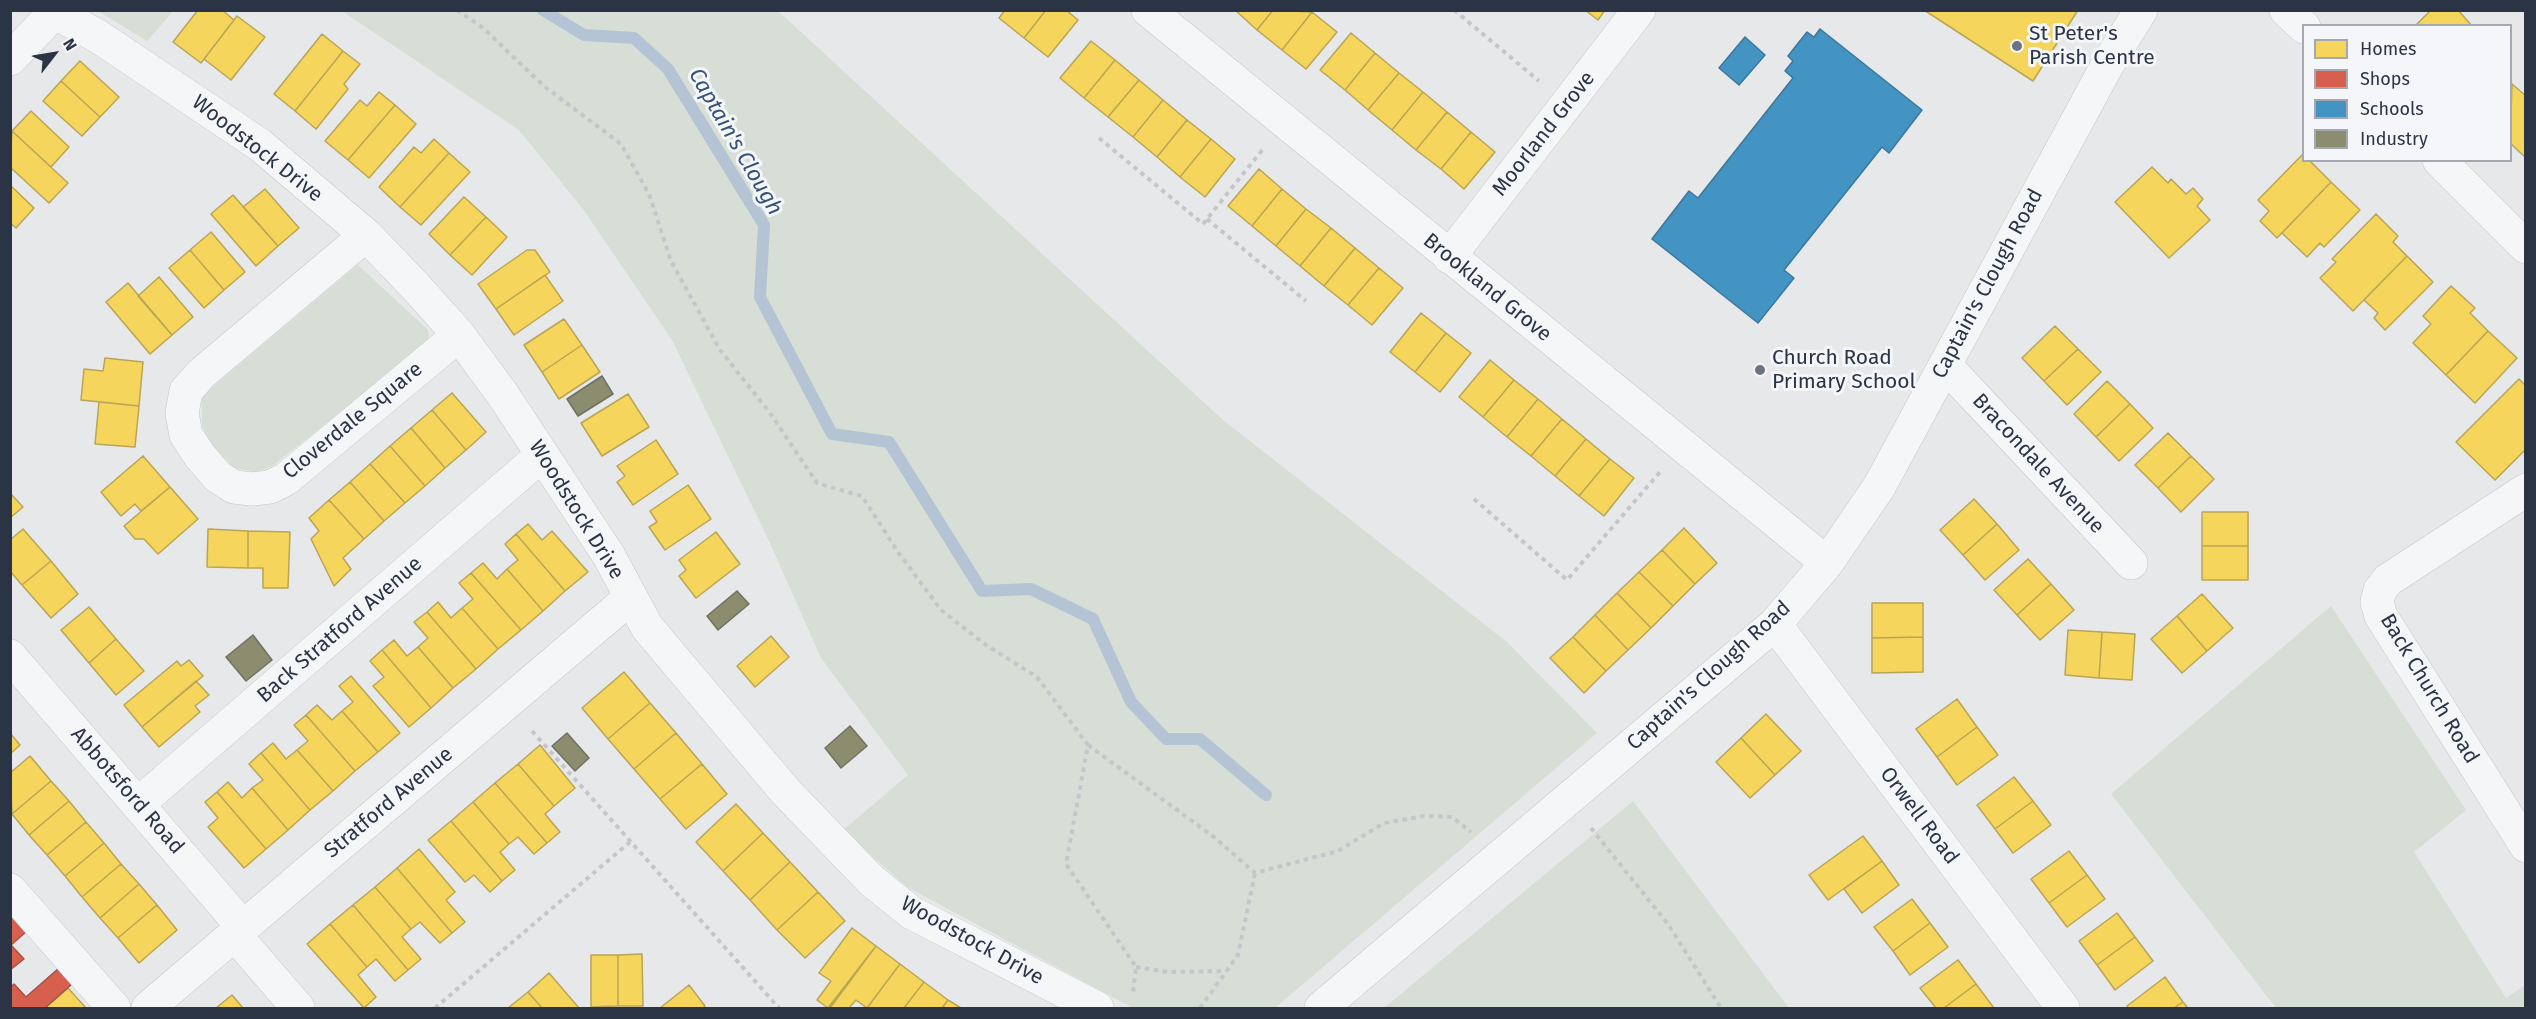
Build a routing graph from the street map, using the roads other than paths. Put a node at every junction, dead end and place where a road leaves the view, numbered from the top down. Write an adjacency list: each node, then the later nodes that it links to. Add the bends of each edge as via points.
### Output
1 (1148, 10): 11 (street, Brookland Grove)
2 (1640, 10): 11 (street, Moorland Grove)
3 (2141, 10): 13 (street, Captain's Clough Road)
4 (2286, 10): 6 (street)
5 (52, 12): 7 (street); 9 (street, Woodstock Drive, via 99,37 233,125)
6 (2302, 25)
7 (10, 59)
8 (2441, 162): 10 (street)
9 (366, 235): 12 (street, Woodstock Drive); 12 (street, Cloverdale Square, via 201,374 186,391 182,413 186,435 218,477 234,487 252,489 270,487 286,479)
10 (2526, 247)
11 (1449, 257): 16 (street, Brookland Grove)
12 (459, 334): 14 (street, Woodstock Drive)
13 (1945, 365): 16 (street, Captain's Clough Road, via 1879,487); 17 (street, Bracondale Avenue)
14 (542, 455): 18 (street, Woodstock Drive, via 609,556); 21 (street, Back Stratford Avenue)
15 (2526, 490): 22 (street, Back Church Road, via 2388,580 2377,602 2381,616)
16 (1827, 563): 19 (street, Captain's Clough Road)
17 (2131, 563)
18 (630, 598): 24 (street, Stratford Avenue); 28 (street, Woodstock Drive, via 674,662 828,839 872,880 912,913)
19 (1775, 624): 29 (street, Captain's Clough Road); 30 (street, Orwell Road)
20 (10, 656): 21 (street, Abbotsford Road)
21 (138, 804): 24 (street, Abbotsford Road)
22 (2526, 846)
23 (10, 890): 25 (street)
24 (239, 931): 26 (street, Stratford Avenue); 27 (street, Abbotsford Road)
25 (114, 1008)
26 (148, 1008)
27 (298, 1008)
28 (1097, 1008)
29 (1321, 1008)
30 (2063, 1008)

